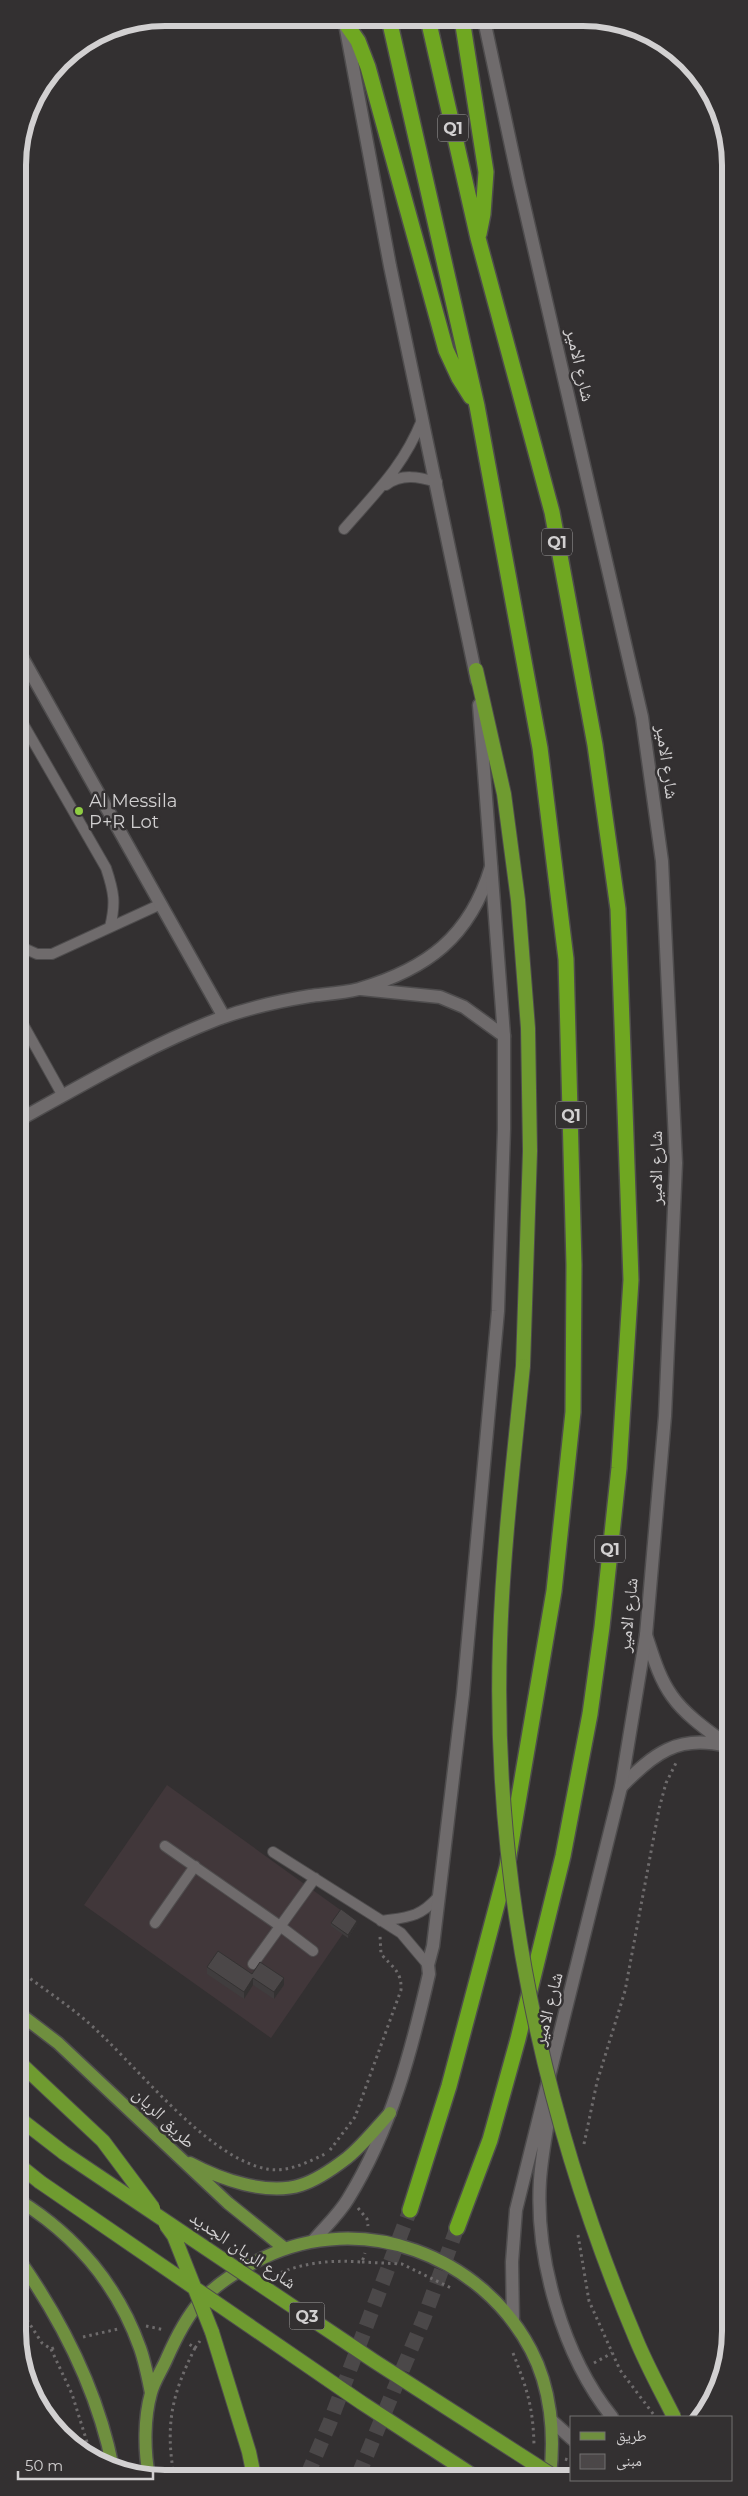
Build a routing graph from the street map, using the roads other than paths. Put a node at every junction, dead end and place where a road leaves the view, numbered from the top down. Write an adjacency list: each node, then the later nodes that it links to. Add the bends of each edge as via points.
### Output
1 (391, 26): 8 (highway, Q1)
2 (430, 26): 7 (highway, شارع الامير / Q1)
3 (463, 26): 7 (highway, via 486,172)
4 (485, 26): 26 (main road, شارع الامير, via 642,717 662,861 676,1163 666,1416)
5 (345, 27): 9 (main road)
6 (348, 27): 8 (highway, via 368,67 446,350)
7 (478, 238): 50 (highway, شارع الامير / Q1, via 552,512 595,745 618,909 631,1280 619,1468 590,1714 563,1856 518,2038 490,2140)
8 (477, 406): 49 (highway, Q1, via 540,748 566,958 574,1246 573,1412 554,1591 507,1867 449,2086)
9 (422, 420): 10 (main road); 11 (lane, via 411,447 395,472)
10 (437, 482): 11 (lane, via 408,477 393,480); 14 (main road)
11 (375, 493): 12 (lane)
12 (344, 529)
13 (27, 666): 17 (main road)
14 (476, 670): 16 (main road); 57 (highway, bridge, via 504,794 518,900 528,1028 530,1152 523,1366 500,1642 503,1770 515,1914 538,2039 565,2144 597,2241 629,2323)
15 (27, 730): 18 (lane, via 106,868 115,907)
16 (492, 864): 20 (main road, via 480,898 457,935 416,966); 23 (main road)
17 (161, 904): 18 (lane); 21 (main road)
18 (110, 927): 19 (lane, via 52,954 37,954)
19 (27, 949)
20 (358, 989): 21 (main road, via 259,1006); 23 (main road, via 440,997 464,1007)
21 (224, 1017): 24 (main road, via 152,1048)
22 (27, 1031): 24 (lane)
23 (504, 1036): 34 (main road, via 498,1311 464,1684)
24 (63, 1096): 25 (main road)
25 (27, 1116)
26 (646, 1635): 27 (main road, via 656,1668 672,1696); 29 (main road, شارع الامير)
27 (721, 1740)
28 (721, 1745): 29 (main road, via 691,1741 673,1747 641,1766)
29 (621, 1787): 42 (main road, شارع الامير)
30 (165, 1846): 32 (lane)
31 (273, 1852): 33 (lane)
32 (194, 1866): 36 (lane); 37 (lane)
33 (315, 1878): 35 (lane); 37 (lane)
34 (438, 1897): 35 (lane, via 426,1911); 40 (main road)
35 (381, 1921): 40 (lane, via 401,1933)
36 (154, 1923)
37 (280, 1926): 38 (lane); 39 (lane)
38 (313, 1951)
39 (253, 1964)
40 (428, 1965): 44 (main road, via 429,1974 415,2034)
41 (26, 2019): 46 (main road, طريق الريان, via 58,2043)
42 (562, 2030): 54 (main road, شارع الامير, via 516,2210 512,2262); 56 (main road, via 540,2181 542,2242 556,2307 579,2362)
43 (26, 2069): 62 (highway, bridge, via 103,2141 174,2236 212,2332)
44 (390, 2113): 46 (main road, via 348,2157 300,2186 276,2188 245,2183 211,2173); 51 (main road, via 369,2163 347,2201)
45 (26, 2124): 64 (highway, شارع الريان الجديد / Q3, bridge, via 374,2361)
46 (175, 2154): 52 (main road, طريق الريان)
47 (26, 2171): 63 (highway, Q3, bridge, via 362,2404)
48 (26, 2205): 55 (main road, via 62,2232 98,2269 122,2304 141,2349)
49 (410, 2210)
50 (457, 2228)
51 (314, 2240): 52 (main road); 54 (main road, via 370,2238 425,2252 474,2280)
52 (284, 2248): 55 (main road, via 238,2270 199,2303 176,2336)
53 (26, 2271): 60 (main road, via 65,2334 91,2389)
54 (513, 2320): 58 (main road, via 532,2351 545,2384)
55 (151, 2393): 61 (main road, via 146,2433)
56 (611, 2416)
57 (674, 2416)
58 (551, 2420): 59 (main road); 65 (main road)
59 (570, 2437)
60 (111, 2458)
61 (148, 2468)
62 (253, 2470)
63 (465, 2470)
64 (543, 2470)
65 (552, 2470)

